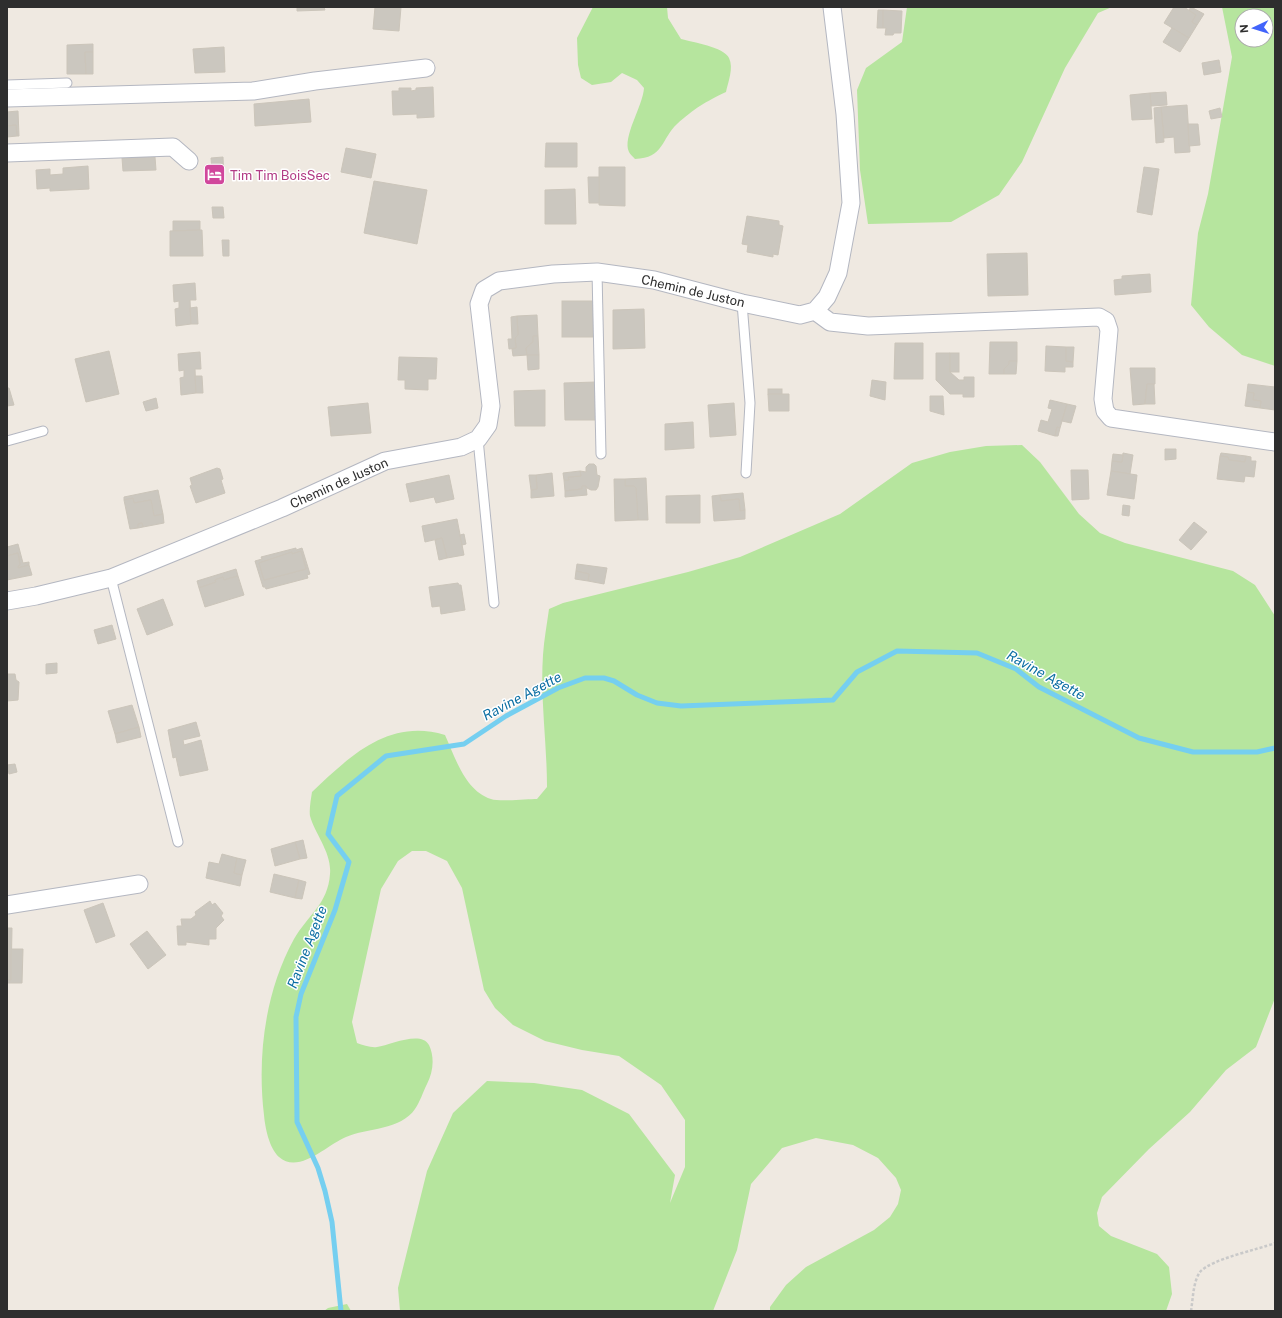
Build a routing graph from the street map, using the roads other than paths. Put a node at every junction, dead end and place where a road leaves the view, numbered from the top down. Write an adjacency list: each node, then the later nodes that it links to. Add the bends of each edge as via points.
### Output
1 (832, 7): 10 (street, via 845,114 851,203 838,273 827,297)
2 (426, 68): 5 (street, via 253,91)
3 (67, 83): 4 (lane)
4 (7, 85)
5 (7, 98)
6 (7, 153): 7 (street, via 173,147)
7 (189, 161)
8 (598, 272): 9 (street, Chemin de Juston, via 654,280); 12 (street, Chemin de Juston, via 499,281 484,290 479,304 491,406 488,426); 15 (lane)
9 (742, 303): 10 (street, Chemin de Juston, via 800,315); 16 (lane, via 750,403)
10 (815, 310): 14 (street, via 830,322 868,326 1099,317 1106,321 1109,330 1103,399 1111,418)
11 (43, 431): 13 (lane)
12 (478, 439): 17 (street, Chemin de Juston, via 461,447 385,461 282,508); 19 (lane)
13 (7, 441)
14 (1275, 442)
15 (601, 454)
16 (746, 473)
17 (111, 578): 18 (street, Chemin de Juston); 20 (lane)
18 (7, 601)
19 (494, 603)
20 (178, 842)
21 (139, 884): 22 (street)
22 (7, 905)

